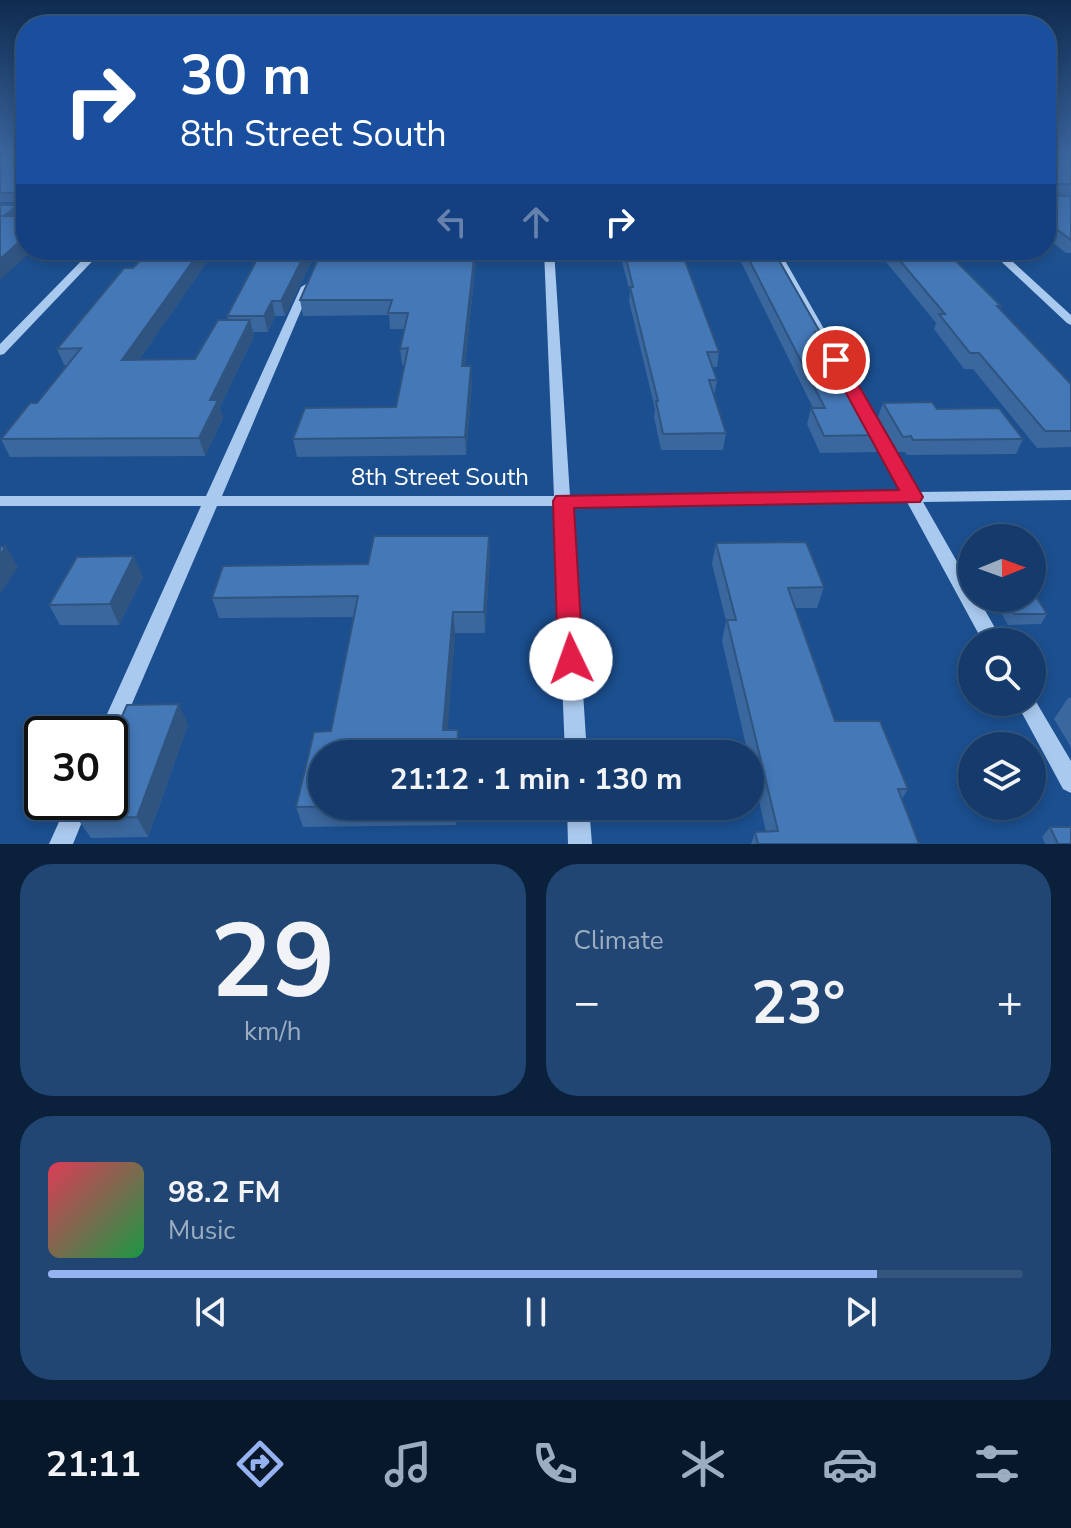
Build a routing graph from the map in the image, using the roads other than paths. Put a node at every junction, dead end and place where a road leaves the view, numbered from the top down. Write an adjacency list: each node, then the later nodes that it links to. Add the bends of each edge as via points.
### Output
1 (88, 260): 7 (street)
2 (550, 260): 12 (street)
3 (780, 260): 9 (street)
4 (1005, 260): 6 (street)
5 (310, 278): 11 (street)
6 (1071, 321)
7 (0, 351)
8 (1071, 495): 9 (street, 8th Street South)
9 (913, 497): 12 (street, 8th Street South); 13 (street)
10 (0, 501): 11 (street, 8th Street South)
11 (212, 501): 12 (street, 8th Street South); 14 (street)
12 (563, 501): 16 (street)
13 (985, 628)
14 (117, 716)
15 (1034, 716): 17 (street)
16 (575, 740)
17 (1071, 782)
18 (71, 820): 20 (street)
19 (579, 820): 21 (street)
20 (61, 844)
21 (580, 844)

